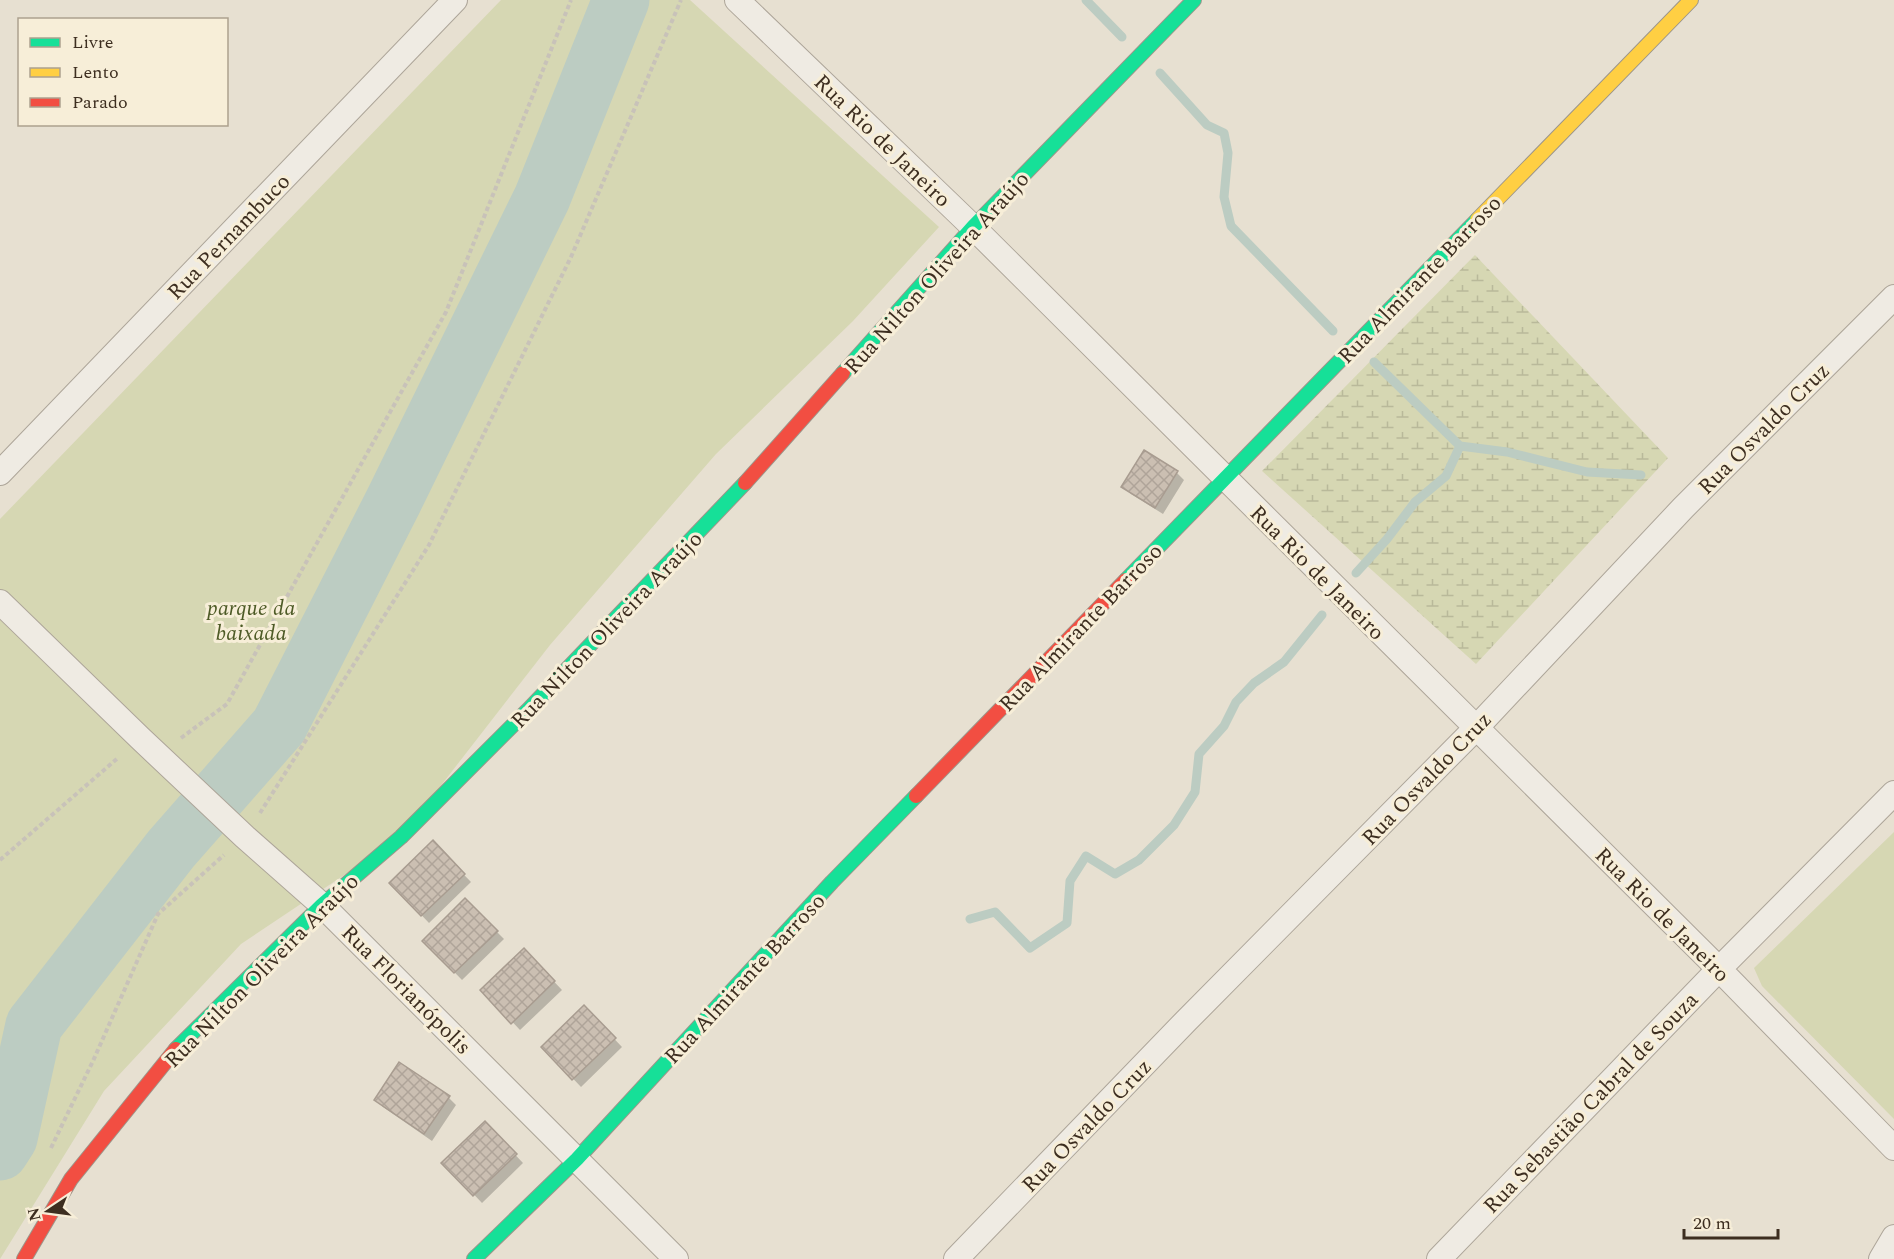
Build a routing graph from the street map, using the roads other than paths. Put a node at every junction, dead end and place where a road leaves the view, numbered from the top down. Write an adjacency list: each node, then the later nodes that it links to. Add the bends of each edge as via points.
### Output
1 (455, 0): 7 (street, Rua Pernambuco)
2 (737, 0): 5 (street, Rua Rio de Janeiro)
3 (1194, 0): 5 (street, Rua Nilton Oliveira Araújo)
4 (1691, 0): 8 (street, Rua Almirante Barroso)
5 (973, 227): 8 (street, Rua Rio de Janeiro); 12 (street, Rua Nilton Oliveira Araújo, via 726,505 401,837)
6 (1894, 297): 10 (street, Rua Osvaldo Cruz, via 1683,508)
7 (0, 473)
8 (1225, 479): 10 (street, Rua Rio de Janeiro); 15 (street, Rua Almirante Barroso, via 832,882)
9 (0, 602): 12 (street, Rua Florianópolis, via 240,832)
10 (1476, 728): 13 (street, Rua Rio de Janeiro); 20 (street, Rua Osvaldo Cruz)
11 (1894, 793): 13 (street, Rua Sebastião Cabral de Souza)
12 (322, 904): 15 (street, Rua Florianópolis); 17 (street, Rua Nilton Oliveira Araújo, via 183,1041 71,1179)
13 (1719, 969): 14 (street, Rua Rio de Janeiro); 21 (street, Rua Sebastião Cabral de Souza)
14 (1894, 1148)
15 (577, 1159): 18 (street, Rua Almirante Barroso); 19 (street, Rua Florianópolis)
16 (1894, 1237): 22 (street)
17 (24, 1259)
18 (474, 1259)
19 (676, 1259)
20 (957, 1259)
21 (1439, 1259)
22 (1881, 1259)

